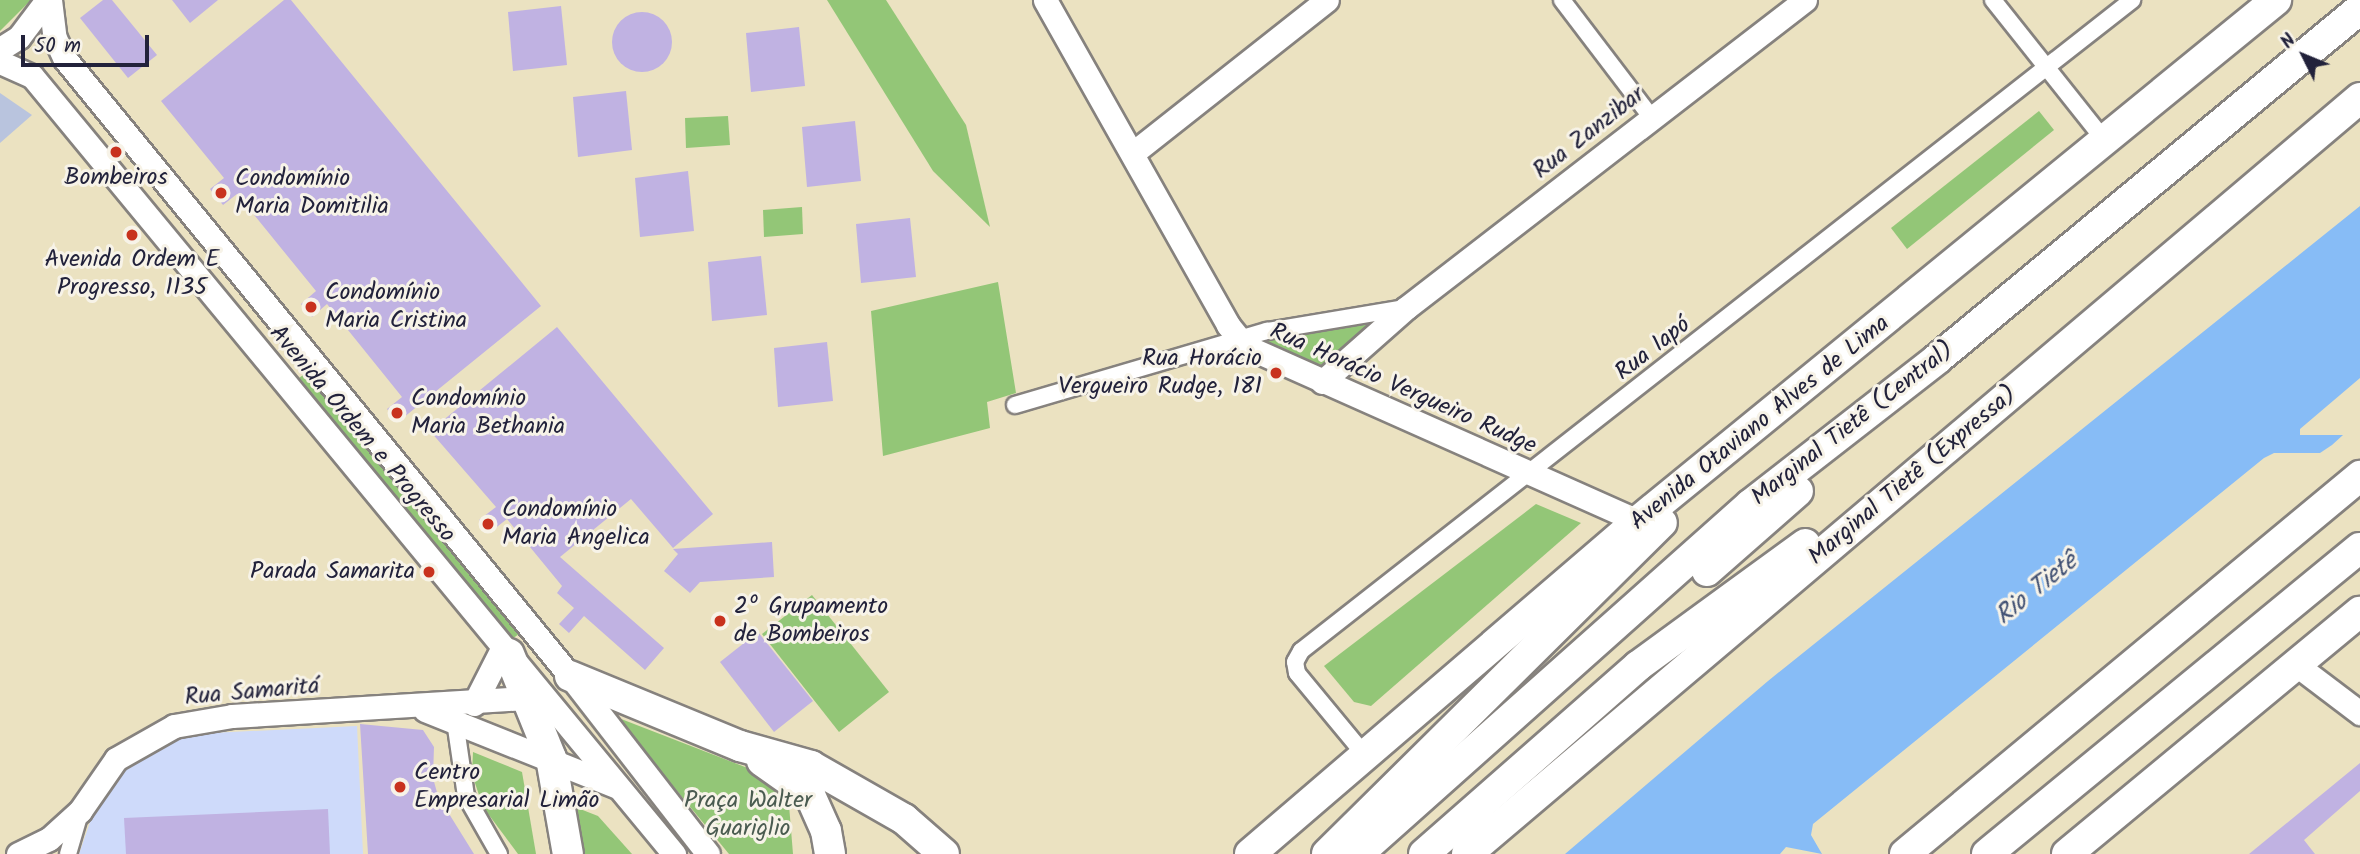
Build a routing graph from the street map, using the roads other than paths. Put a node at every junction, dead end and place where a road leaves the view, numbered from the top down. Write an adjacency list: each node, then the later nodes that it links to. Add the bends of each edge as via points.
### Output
1 (49, 0): 10 (street, via 19,37); 31 (street, Avenida Ordem e Progresso, via 55,38 65,59)
2 (1045, 0): 16 (street, Rua Horácio Vergueiro Rudge)
3 (1327, 0): 16 (street)
4 (1562, 0): 14 (street)
5 (1805, 0): 14 (street, Rua Zanzibar)
6 (1993, 0): 12 (street)
7 (2132, 0): 12 (street, Rua Iapó)
8 (2276, 0): 15 (highway, Avenida Otaviano Alves de Lima)
9 (2360, 9): 21 (highway, Marginal Tietê (Central))
10 (0, 49)
11 (0, 62): 29 (street, Avenida Ordem e Progresso, via 32,76)
12 (2046, 69): 15 (street); 23 (street, Rua Iapó)
13 (2360, 98): 25 (highway, Marginal Tietê (Expressa))
14 (1652, 118): 17 (street, Rua Zanzibar)
15 (2106, 142): 22 (highway, Avenida Otaviano Alves de Lima)
16 (1133, 153): 18 (street, Rua Horácio Vergueiro Rudge)
17 (1406, 308): 18 (street, Rua Zanzibar); 19 (street, Rua Zanzibar)
18 (1238, 338): 19 (street, Rua Horácio Vergueiro Rudge, via 1269,359); 20 (street, Rua Zanzibar)
19 (1322, 382): 23 (street, Rua Horácio Vergueiro Rudge)
20 (1014, 405)
21 (1857, 421): 54 (highway, Marginal Tietê (Central), via 1751,504); 55 (highway, via 1791,498)
22 (1715, 461): 26 (highway, Avenida Otaviano Alves de Lima); 53 (highway, via 1699,485 1623,562)
23 (1529, 474): 26 (street, Rua Horácio Vergueiro Rudge); 39 (street, Rua Iapó, via 1297,657 1297,673)
24 (2360, 476): 58 (highway)
25 (1887, 498): 56 (highway, via 1850,512 1638,666); 57 (highway, Marginal Tietê (Expressa))
26 (1638, 521): 39 (highway, Avenida Otaviano Alves de Lima)
27 (2360, 548): 59 (highway)
28 (2360, 612): 30 (highway)
29 (506, 650): 32 (highway); 33 (street)
30 (2298, 666): 35 (street); 60 (highway)
31 (570, 676): 32 (street); 38 (highway); 49 (street, Avenida Ordem e Progresso)
32 (537, 699): 33 (street, Rua Samaritá); 40 (highway); 42 (street)
33 (474, 704): 34 (street, Rua Samaritá)
34 (416, 707): 36 (street, Rua Samaritá); 43 (street, Rua Samaritá, via 232,716 174,726 116,759)
35 (2360, 713)
36 (455, 722): 37 (street, Rua Samaritá); 41 (street)
37 (481, 731): 40 (street, Rua Samaritá); 41 (street)
38 (740, 746): 50 (highway, via 810,795 826,831); 51 (highway, via 811,766 853,787 904,819)
39 (1364, 754): 52 (highway, Avenida Otaviano Alves de Lima)
40 (551, 758): 42 (street, Rua Samaritá); 47 (highway)
41 (460, 764): 46 (street, via 470,807)
42 (620, 788): 48 (street)
43 (80, 811): 44 (street, Rua Samaritá, via 49,839); 45 (street)
44 (18, 854)
45 (68, 854)
46 (499, 854)
47 (568, 854)
48 (674, 854)
49 (708, 854)
50 (830, 854)
51 (944, 854)
52 (1250, 854)
53 (1327, 854)
54 (1358, 854)
55 (1383, 854)
56 (1424, 854)
57 (1467, 854)
58 (1905, 854)
59 (1987, 854)
60 (2067, 854)

